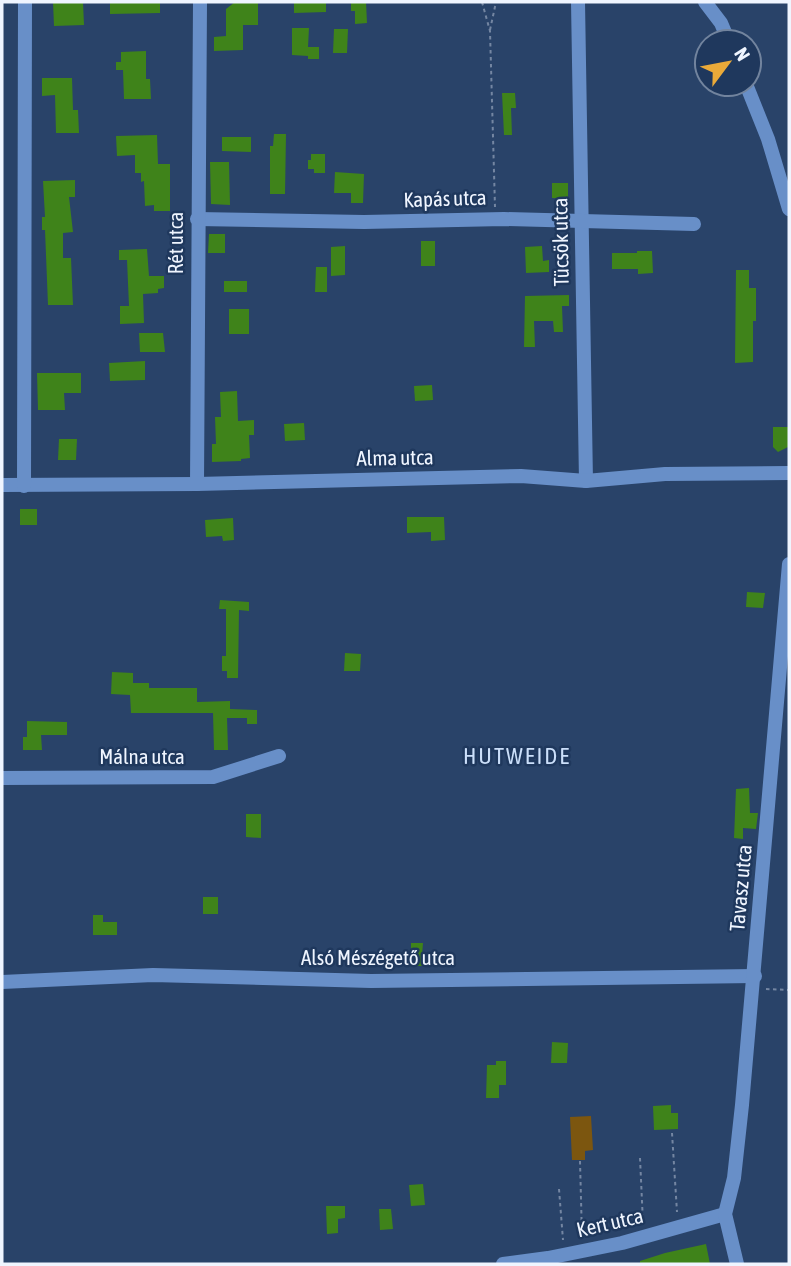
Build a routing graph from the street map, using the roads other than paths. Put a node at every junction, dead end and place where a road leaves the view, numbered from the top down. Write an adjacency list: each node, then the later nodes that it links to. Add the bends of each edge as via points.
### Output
1 (24, 2): 15 (street)
2 (200, 2): 8 (street, Rét utca)
3 (578, 2): 9 (street, Tücsök utca)
4 (705, 2): 5 (street)
5 (723, 28)
6 (752, 98): 7 (street)
7 (789, 209)
8 (197, 219): 9 (street, Kapás utca); 13 (street, Rét utca)
9 (582, 220): 10 (street, Kapás utca); 12 (street, Tücsök utca)
10 (694, 224)
11 (789, 473): 12 (street, Alma utca, via 664,474)
12 (586, 481): 13 (street, Alma utca, via 521,476)
13 (197, 484): 15 (street, Alma utca)
14 (2, 485): 15 (street, Alma utca)
15 (24, 486)
16 (789, 564): 20 (street, Tavasz utca)
17 (279, 756): 18 (street, Málna utca, via 213,778)
18 (2, 778)
19 (2, 982): 20 (street, Alsó Mészégető utca, via 153,975)
20 (754, 982): 21 (street, Tavasz utca, via 735,1166)
21 (725, 1214): 22 (street, Kert utca, via 645,1237); 23 (street)
22 (503, 1264)
23 (737, 1264)

